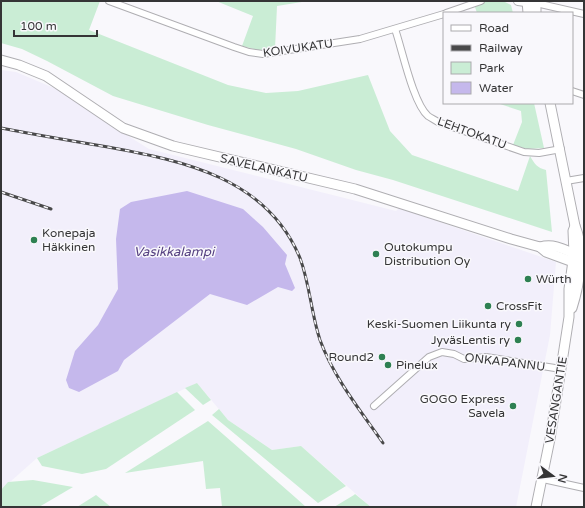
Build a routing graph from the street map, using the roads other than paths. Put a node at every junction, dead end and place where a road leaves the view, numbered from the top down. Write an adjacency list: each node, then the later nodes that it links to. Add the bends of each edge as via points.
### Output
1 (109, 1): 9 (street, KOIVUKATU, via 249,52 263,54 360,39)
2 (481, 1): 4 (street, KOIVUKATU)
3 (530, 2): 5 (main road); 6 (main road); 8 (street)
4 (448, 12)
5 (528, 12)
6 (535, 12)
7 (443, 14): 9 (street, KOIVUKATU)
8 (584, 14)
9 (396, 29): 14 (street, LEHTOKATU, via 414,91 420,106 428,116 438,122 524,152 539,153)
10 (1, 60): 17 (main road, SAVELANKATU, via 46,76 112,121 148,138 355,189 511,239 540,247 556,246)
11 (573, 91): 12 (street)
12 (584, 95)
13 (550, 104): 14 (main road, VESANGANTIE)
14 (560, 149): 16 (main road, VESANGANTIE)
15 (584, 178): 16 (street)
16 (566, 181): 17 (main road, VESANGANTIE)
17 (580, 260): 18 (main road, VESANGANTIE, via 569,288 569,316)
18 (561, 369): 19 (street, ONKAPANNU, via 486,357 464,359 442,352 429,357); 20 (main road, VESANGANTIE)
19 (374, 406)
20 (543, 479): 21 (street); 22 (main road, VESANGANTIE)
21 (584, 488)
22 (536, 507)

